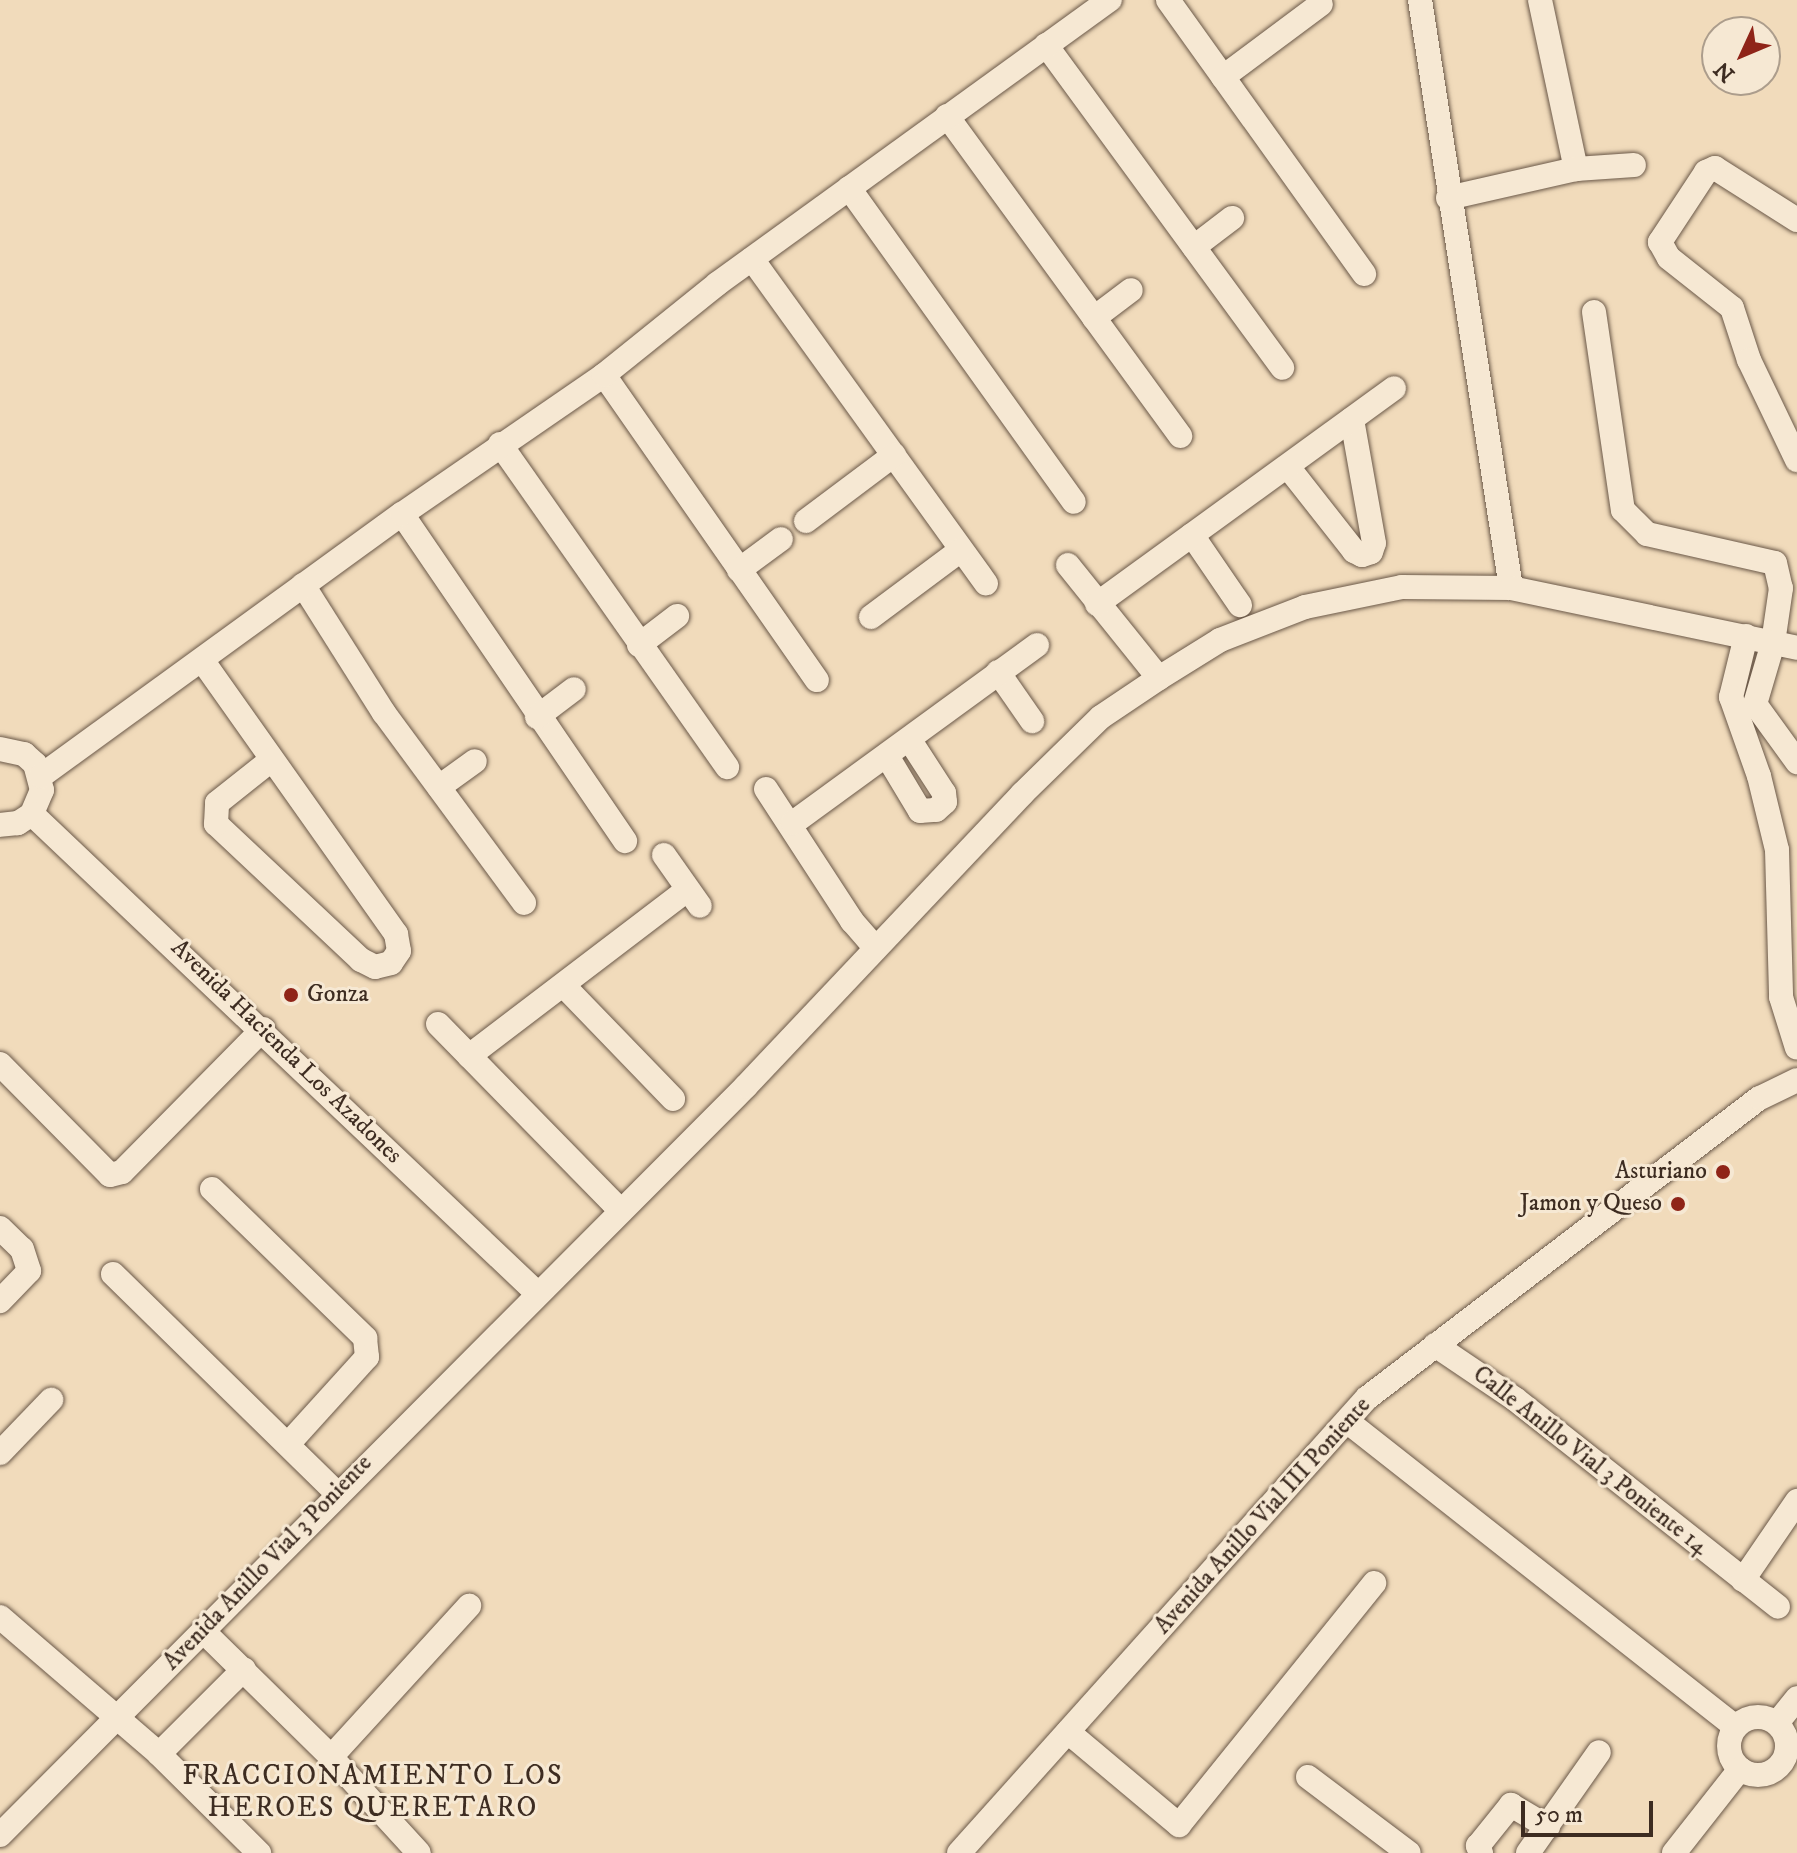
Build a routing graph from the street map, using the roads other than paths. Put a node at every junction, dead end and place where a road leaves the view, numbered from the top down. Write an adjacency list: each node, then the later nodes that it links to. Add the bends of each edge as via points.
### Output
1 (1110, 0): 6 (street)
2 (1168, 0): 7 (street)
3 (1420, 0): 12 (street)
4 (1540, 0): 10 (street)
5 (1321, 4): 7 (street)
6 (1046, 45): 8 (street); 15 (street)
7 (1223, 77): 17 (street)
8 (947, 116): 11 (street); 20 (street)
9 (1634, 165): 10 (street)
10 (1576, 169): 12 (street)
11 (849, 188): 16 (street); 30 (street)
12 (1448, 198): 40 (street)
13 (1232, 218): 15 (street)
14 (1797, 220): 28 (street, via 1715,168 1706,172 1660,242 1669,258 1732,308 1749,360)
15 (1194, 247): 21 (street)
16 (752, 259): 22 (street); 27 (street)
17 (1364, 274)
18 (1131, 290): 20 (street)
19 (1594, 312): 48 (street, via 1623,510 1647,534 1775,563)
20 (1094, 318): 25 (street)
21 (1282, 368)
22 (604, 375): 26 (street); 37 (street)
23 (1394, 388): 24 (street)
24 (1352, 419): 29 (street); 29 (street, via 1374,543 1371,552 1354,551)
25 (1180, 436)
26 (500, 444): 31 (street); 46 (street)
27 (894, 455): 32 (street); 35 (street)
28 (1797, 460)
29 (1288, 467): 33 (street)
30 (1074, 502)
31 (402, 514): 39 (street); 54 (street)
32 (806, 521)
33 (1192, 535): 41 (street); 42 (street)
34 (781, 539): 37 (street)
35 (961, 550): 38 (street); 44 (street)
36 (1068, 565): 41 (street)
37 (739, 570): 52 (street)
38 (986, 583)
39 (303, 585): 49 (street); 65 (street)
40 (1511, 588): 45 (street, Avenida Anillo Vial 3 Poniente); 51 (street, Avenida Anillo Vial 3 Poniente, via 1402,587 1305,607 1220,640)
41 (1097, 604): 51 (street)
42 (1240, 605)
43 (677, 616): 46 (street)
44 (871, 617)
45 (1746, 636): 48 (street, Avenida Anillo Vial 3 Poniente); 64 (street, via 1731,697)
46 (639, 645): 62 (street)
47 (1037, 645): 50 (street)
48 (1785, 646): 60 (street, via 1755,704)
49 (202, 660): 59 (street); 63 (street)
50 (998, 672): 55 (street); 56 (street)
51 (1159, 678): 74 (street, Avenida Anillo Vial 3 Poniente, via 1101,717)
52 (817, 680)
53 (574, 689): 54 (street)
54 (537, 717): 70 (street)
55 (1032, 721)
56 (909, 739): 58 (street); 58 (street, via 944,793 945,802 936,810 920,811)
57 (0, 749): 63 (street, via 24,754)
58 (887, 756): 68 (street)
59 (271, 760): 59 (street, via 217,803 216,824 361,960 375,967 391,963 399,951 396,934)
60 (1796, 760): 64 (street, via 1779,752 1764,759)
61 (475, 761): 65 (street)
62 (727, 767)
63 (41, 776): 67 (street, via 39,803)
64 (1759, 776): 73 (street, via 1777,850)
65 (439, 787): 72 (street)
66 (766, 789): 68 (street)
67 (32, 814): 69 (street); 77 (street, Avenida Hacienda Los Azadones)
68 (793, 823): 74 (street, via 852,921)
69 (0, 825)
70 (625, 841)
71 (664, 855): 75 (street, via 694,898)
72 (524, 903)
73 (1790, 944): 78 (street, via 1781,997)
74 (875, 947): 84 (street, Avenida Anillo Vial 3 Poniente, via 746,1086)
75 (564, 986): 79 (street); 82 (street)
76 (438, 1024): 79 (street)
77 (263, 1029): 80 (street, via 122,1172 110,1175); 87 (street, Avenida Hacienda Los Azadones)
78 (1797, 1048)
79 (469, 1056): 84 (street)
80 (0, 1064)
81 (1797, 1080): 89 (street, Avenida Anillo Vial III Poniente, via 1760,1098)
82 (673, 1099)
83 (212, 1189): 92 (street, via 365,1338 367,1357)
84 (619, 1209): 87 (street, Avenida Anillo Vial 3 Poniente)
85 (0, 1228): 88 (street, via 22,1249 29,1271)
86 (113, 1274): 92 (street)
87 (537, 1293): 94 (street, Avenida Anillo Vial 3 Poniente)
88 (0, 1301)
89 (1435, 1345): 91 (street, Avenida Anillo Vial III Poniente, via 1367,1398); 96 (street, Calle Anillo Vial 3 Poniente 14, via 1515,1399)
90 (51, 1400): 93 (street)
91 (1348, 1422): 106 (street); 107 (street, Avenida Anillo Vial III Poniente)
92 (290, 1442): 94 (street)
93 (0, 1453)
94 (337, 1493): 101 (street, Avenida Anillo Vial 3 Poniente)
95 (1797, 1501): 96 (street)
96 (1743, 1580): 99 (street, Calle Anillo Vial 3 Poniente 14)
97 (1374, 1583): 107 (street, via 1179,1825)
98 (469, 1606): 110 (street)
99 (1778, 1607)
100 (0, 1617): 104 (street)
101 (203, 1631): 102 (street); 104 (street, Avenida Anillo Vial 3 Poniente)
102 (244, 1669): 109 (street); 110 (street)
103 (1797, 1698): 105 (street)
104 (113, 1719): 109 (street); 114 (street, Avenida Anillo Vial 3 Poniente)
105 (1777, 1723): 106 (street, via 1755,1716); 111 (street, via 1787,1740 1784,1760 1759,1775)
106 (1735, 1727): 111 (street, via 1729,1749)
107 (1068, 1732): 117 (street, Avenida Anillo Vial III Poniente)
108 (1599, 1752): 113 (street)
109 (159, 1754): 115 (street)
110 (331, 1757): 116 (street)
111 (1740, 1769): 121 (street)
112 (1308, 1777): 118 (street)
113 (1548, 1827): 119 (street, via 1511,1805 1478,1846); 120 (street)
114 (0, 1835)
115 (259, 1853)
116 (419, 1853)
117 (959, 1853)
118 (1409, 1853)
119 (1481, 1853)
120 (1528, 1853)
121 (1674, 1853)

